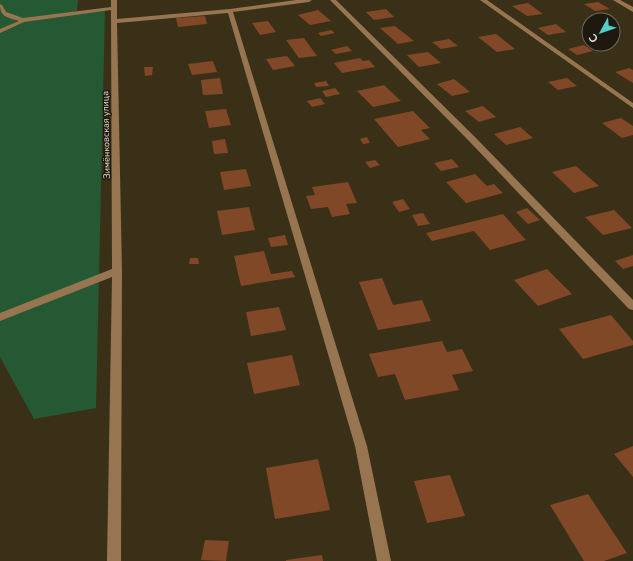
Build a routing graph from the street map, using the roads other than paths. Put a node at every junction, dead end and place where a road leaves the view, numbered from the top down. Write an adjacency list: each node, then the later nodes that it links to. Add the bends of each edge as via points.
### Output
1 (309, 0): 8 (street)
2 (333, 0): 14 (street)
3 (483, 0): 12 (street)
4 (616, 0): 7 (street)
5 (114, 4): 9 (street); 10 (street, Зимёнковская улица)
6 (0, 6): 9 (street, via 4,13)
7 (633, 10)
8 (230, 11): 10 (street); 17 (street, via 361,446)
9 (22, 20): 11 (street)
10 (114, 21): 13 (street, Зимёнковская улица)
11 (0, 31)
12 (633, 106)
13 (118, 271): 15 (street); 16 (street, Зимёнковская улица)
14 (633, 306)
15 (0, 318)
16 (114, 561)
17 (384, 561)

